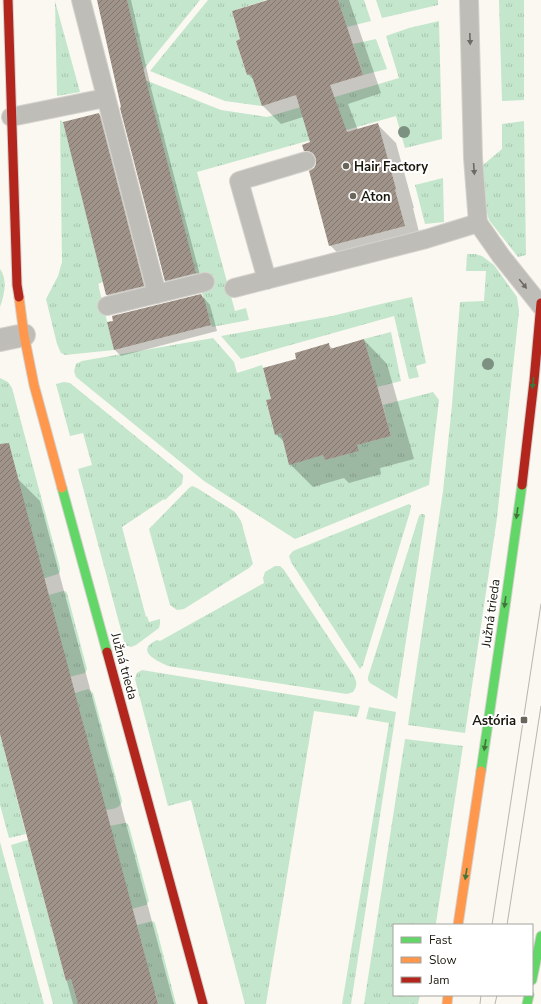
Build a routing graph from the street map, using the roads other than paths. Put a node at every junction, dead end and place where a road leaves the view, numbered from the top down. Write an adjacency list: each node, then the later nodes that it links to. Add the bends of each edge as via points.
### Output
1 (8, 0): 5 (street, Južná trieda)
2 (81, 0): 4 (lane)
3 (469, 0): 7 (lane, one-way to 7, via 473,158)
4 (105, 98): 5 (lane); 11 (lane)
5 (11, 117): 15 (street, Južná trieda, via 17,285)
6 (306, 161): 8 (lane, via 239,181)
7 (478, 223): 8 (lane, via 450,233); 14 (lane, one-way to 14)
8 (267, 280): 10 (lane)
9 (205, 282): 11 (lane)
10 (234, 288)
11 (157, 294): 13 (lane)
12 (541, 303): 14 (street, Južná trieda)
13 (107, 306)
14 (541, 306): 17 (street, Južná trieda, one-way to 17, via 525,460)
15 (24, 335): 16 (street); 20 (street, Južná trieda, via 34,386)
16 (0, 340)
17 (458, 924)
18 (541, 936): 19 (street)
19 (533, 975)
20 (203, 1004)

